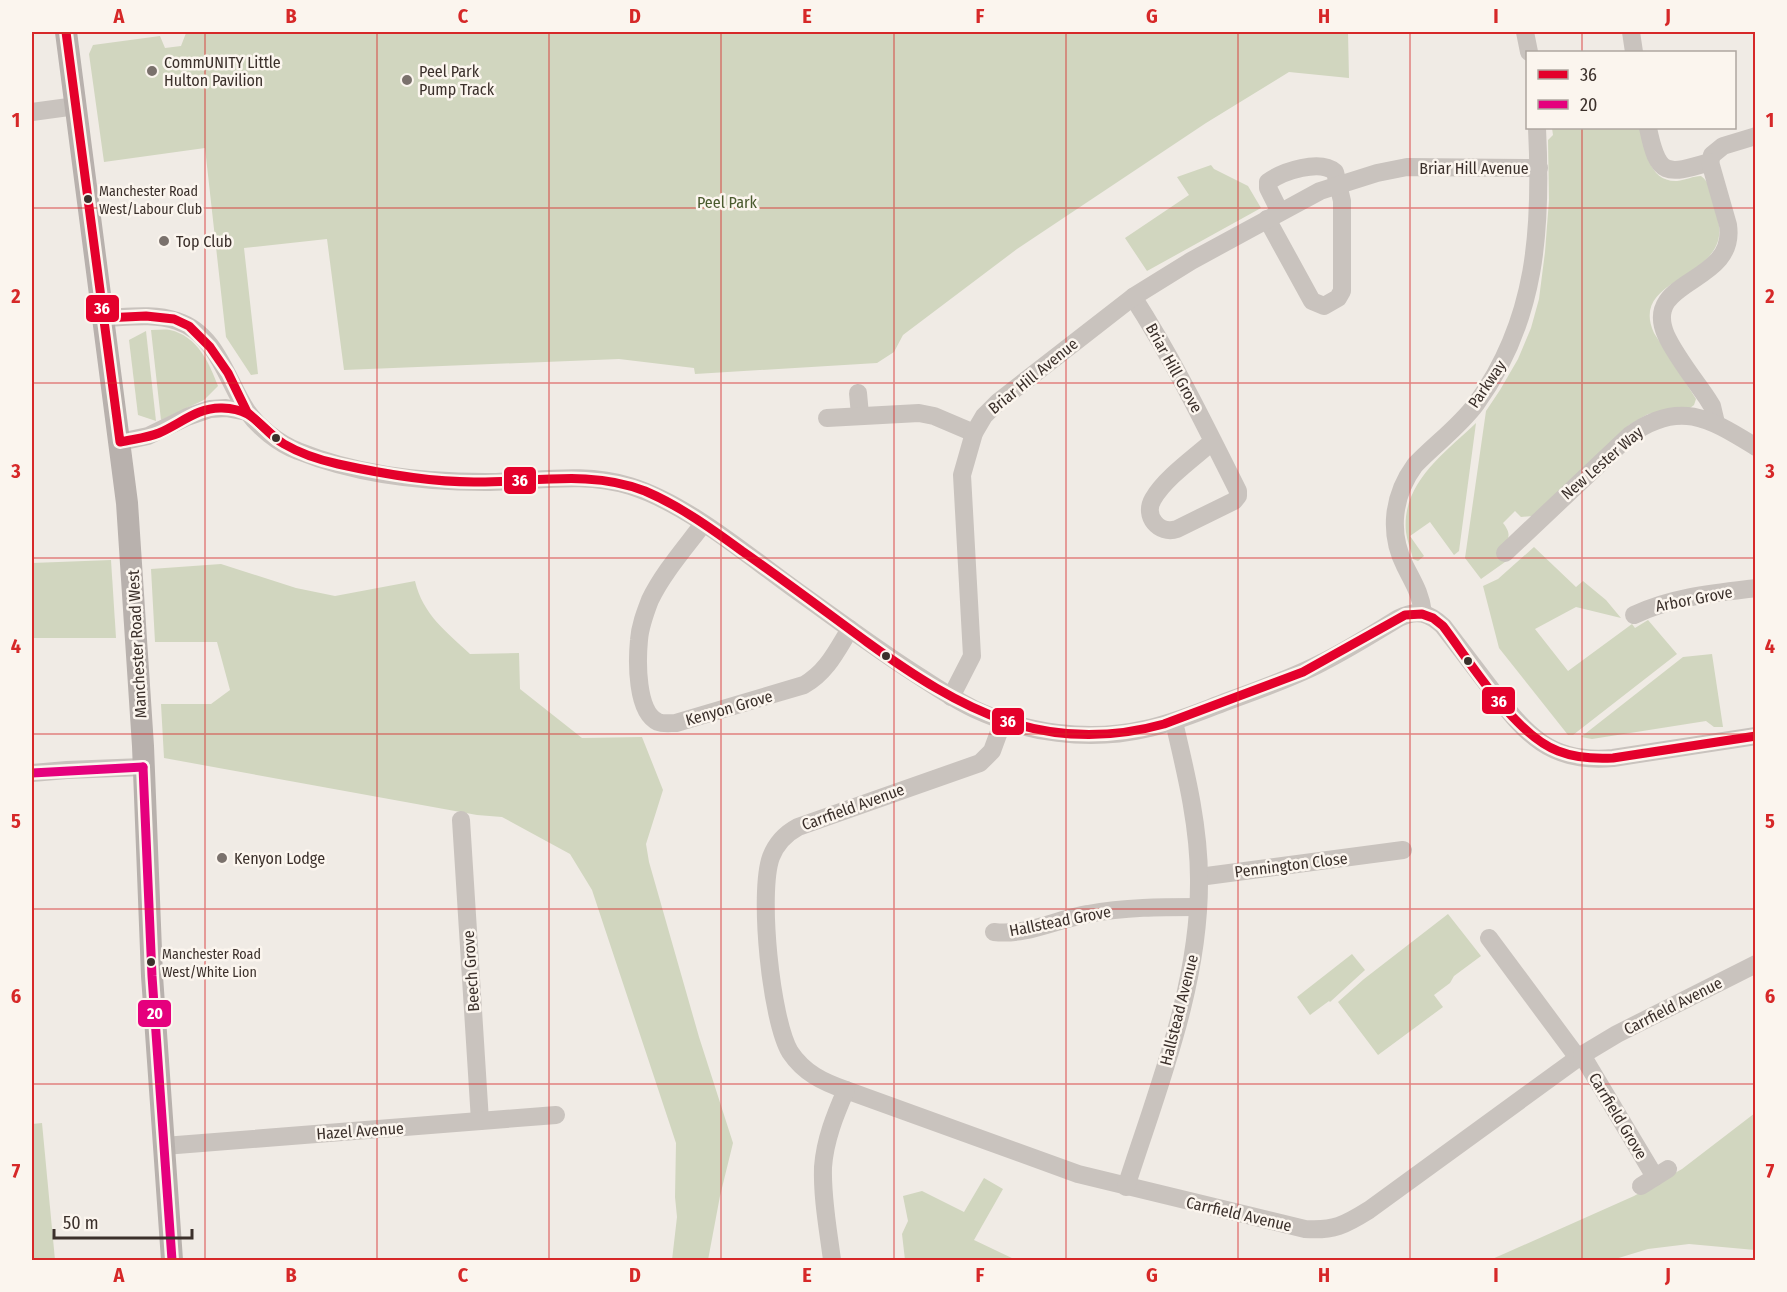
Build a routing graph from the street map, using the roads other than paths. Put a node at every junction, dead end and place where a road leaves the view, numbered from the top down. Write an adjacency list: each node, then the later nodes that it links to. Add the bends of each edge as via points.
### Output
1 (66, 32): 6 (main road, Manchester Road West)
2 (1525, 32): 4 (street)
3 (1631, 32): 5 (street)
4 (1528, 51)
5 (1634, 51)
6 (76, 106): 7 (street); 16 (main road, Manchester Road West)
7 (32, 112)
8 (1537, 129): 12 (street, Parkway)
9 (1648, 129): 11 (street, via 1655,156 1669,170)
10 (1755, 136): 11 (street, via 1723,146)
11 (1710, 162): 21 (street, via 1730,235 1727,247 1714,266 1671,296 1662,313 1666,336 1707,398)
12 (1539, 168): 13 (street, Briar Hill Avenue, via 1407,168); 29 (street, Parkway, via 1531,273 1510,347 1475,406 1415,465 1398,498 1395,536 1419,591)
13 (1339, 183): 14 (street, Briar Hill Avenue); 14 (street, via 1335,172 1328,168 1290,169 1268,182); 14 (street, via 1342,291 1333,302 1324,306 1312,301)
14 (1274, 215): 15 (street, Briar Hill Avenue)
15 (1133, 297): 22 (street, Briar Hill Avenue, via 998,402); 23 (street, Briar Hill Grove, via 1158,335)
16 (104, 318): 18 (street, via 146,316 174,319 189,326 228,373); 24 (main road, Manchester Road West)
17 (858, 393): 19 (street)
18 (247, 412): 24 (street, via 210,409 148,436); 26 (street, via 282,443 296,450 366,470 446,481 600,479 660,498)
19 (860, 416): 20 (street); 22 (street, via 934,416)
20 (827, 418)
21 (1716, 423): 25 (street, New Lester Way); 27 (street, New Lester Way, via 1702,417 1673,417 1639,429 1519,528)
22 (974, 433): 32 (street, Briar Hill Avenue, via 962,476 972,656)
23 (1213, 441): 23 (street, Briar Hill Grove, via 1159,489 1152,501 1151,518 1162,530 1177,529 1238,496)
24 (120, 442): 36 (main road, Manchester Road West, via 133,579)
25 (1755, 447)
26 (703, 524): 31 (street); 31 (street, Kenyon Grove, via 652,597 641,626 641,699 652,718 664,724 676,723 804,684 821,673)
27 (1505, 553)
28 (1755, 588): 30 (street, Arbor Grove, via 1663,603)
29 (1423, 613): 34 (street, via 1407,614 1306,670); 35 (street, via 1443,626 1521,726 1539,742 1567,755 1613,758)
30 (1634, 615)
31 (850, 630): 32 (street)
32 (951, 697): 33 (street)
33 (1004, 721): 34 (street, via 1041,730 1091,734 1134,731); 46 (street, Carrfield Avenue, via 992,752 980,763 798,827 789,832 770,859 767,883 780,1026 785,1042 810,1074)
34 (1174, 722): 40 (street, Hallstead Avenue, via 1191,797)
35 (1755, 736)
36 (143, 767): 37 (street); 49 (main road, Manchester Road West)
37 (32, 773)
38 (461, 820): 48 (street, Beech Grove)
39 (1403, 850): 40 (street, Pennington Close, via 1382,845)
40 (1199, 876): 41 (street, Hallstead Avenue)
41 (1198, 907): 42 (street, Hallstead Grove, via 1112,910 1009,934); 51 (street, Hallstead Avenue, via 1187,986)
42 (994, 932)
43 (1492, 951): 45 (street, Carrfield Grove)
44 (1755, 964): 45 (street, Carrfield Avenue)
45 (1580, 1057): 50 (street, Carrfield Grove); 51 (street, Carrfield Avenue, via 1347,1224 1325,1230 1305,1229)
46 (846, 1090): 51 (street, Carrfield Avenue, via 1046,1164); 53 (street, via 832,1123 823,1165 823,1198)
47 (556, 1115): 48 (street, Hazel Avenue)
48 (480, 1121): 49 (street, Hazel Avenue)
49 (164, 1146): 52 (main road, Manchester Road West)
50 (1655, 1177)
51 (1126, 1187)
52 (172, 1260)
53 (832, 1260)

